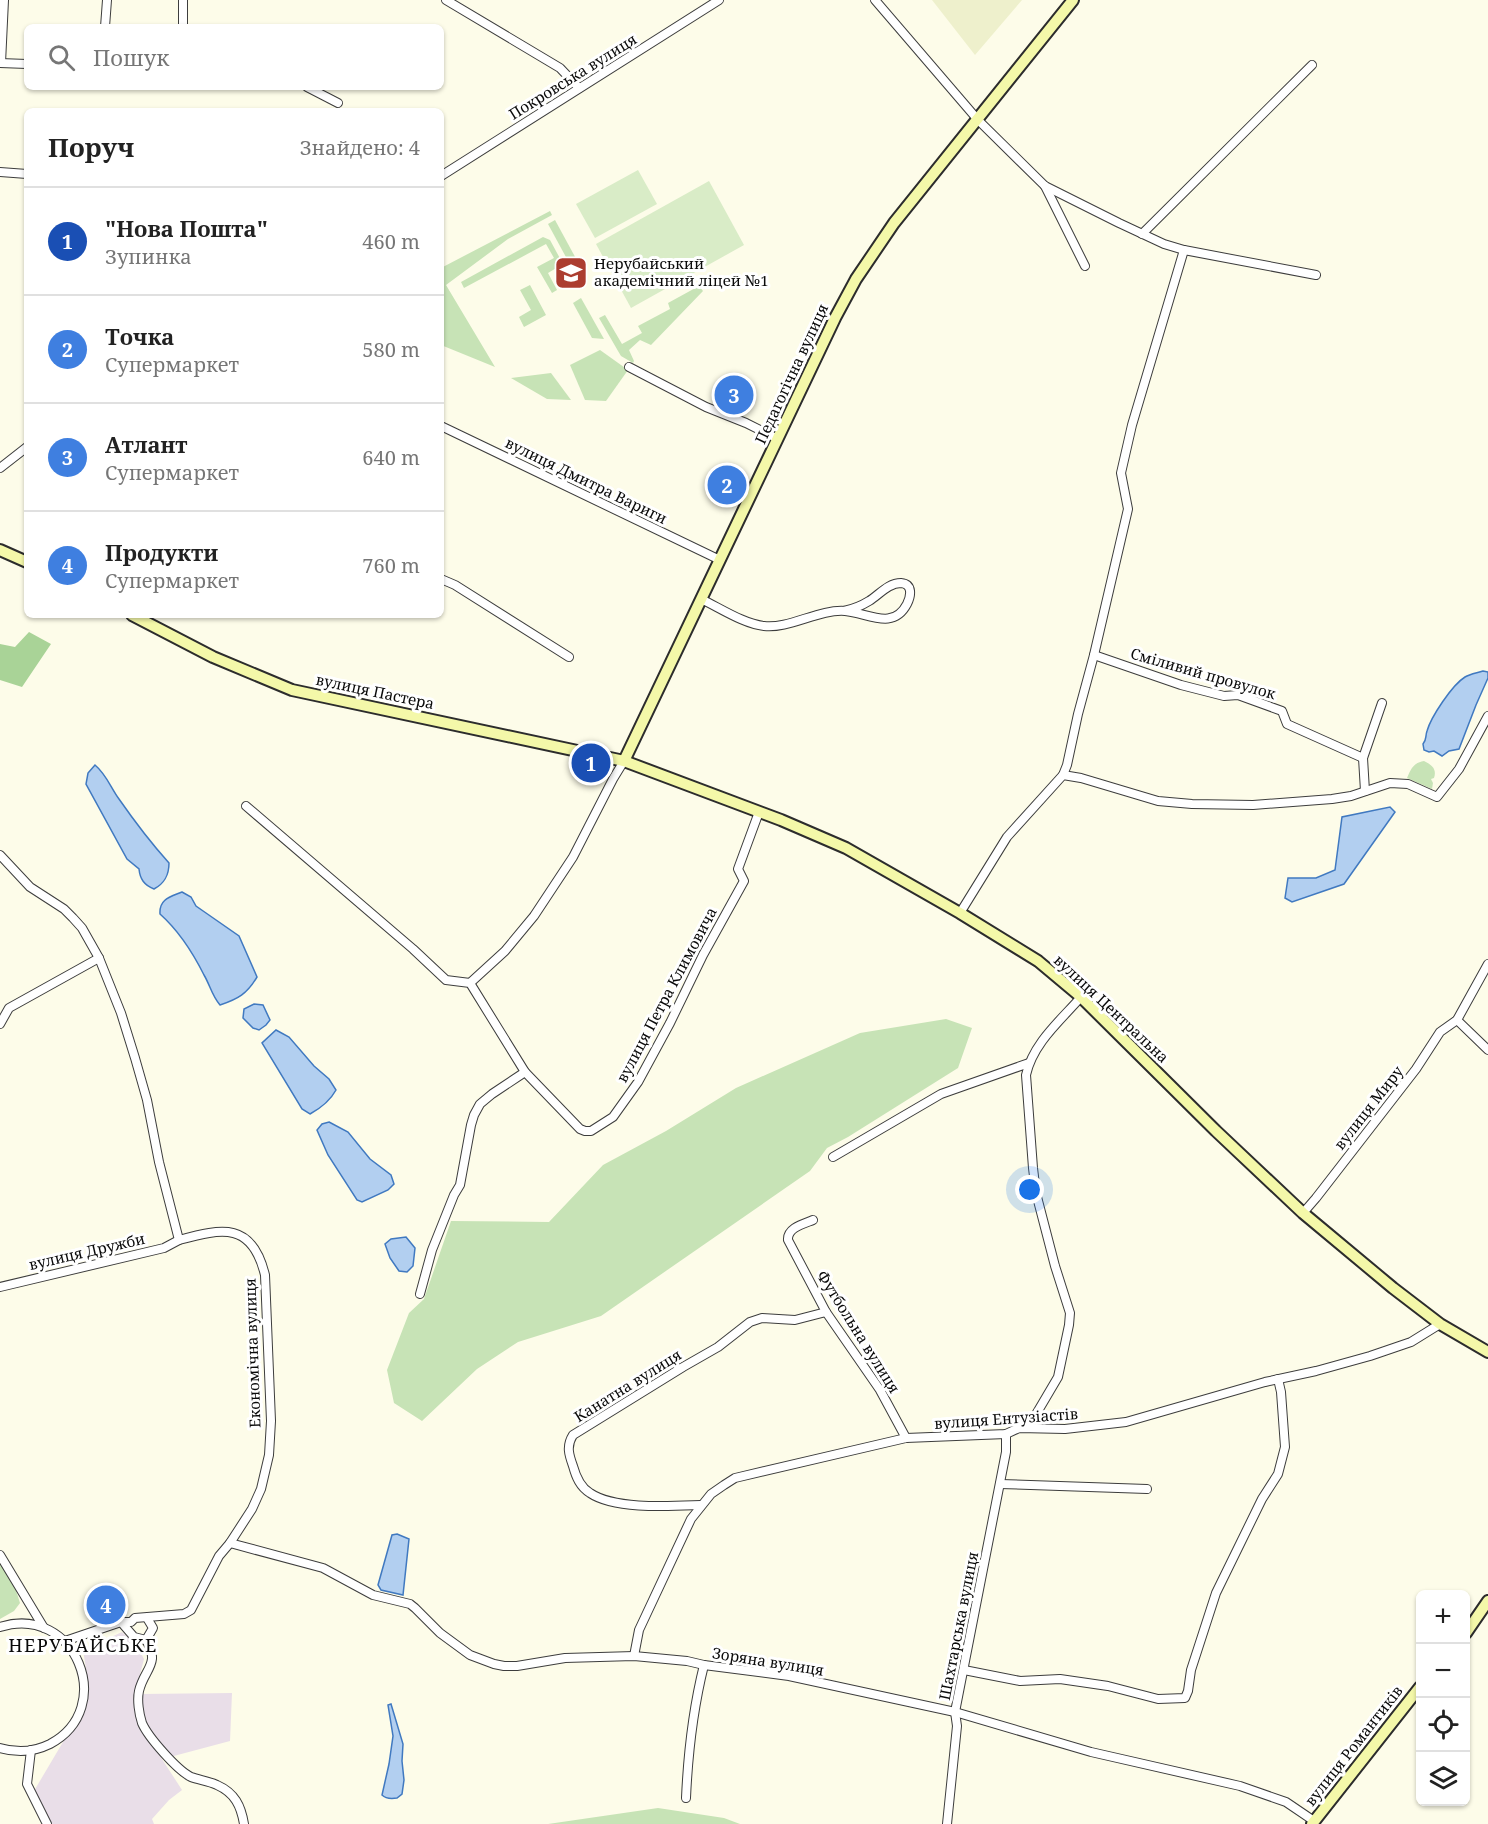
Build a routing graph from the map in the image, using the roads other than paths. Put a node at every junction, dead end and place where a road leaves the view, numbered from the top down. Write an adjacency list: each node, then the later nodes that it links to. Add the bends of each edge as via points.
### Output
1 (4, 0): 10 (street)
2 (107, 0): 8 (street)
3 (183, 0): 9 (street)
4 (446, 0): 13 (street, via 560,68)
5 (719, 0): 13 (street, Покровська вулиця)
6 (875, 0): 16 (street)
7 (1073, 0): 16 (street, Педагогічна вулиця)
8 (105, 24)
9 (183, 24)
10 (0, 63): 11 (street)
11 (24, 64)
12 (1312, 65): 21 (street)
13 (579, 88): 19 (street, Покровська вулиця)
14 (313, 90): 15 (street)
15 (338, 103)
16 (978, 120): 20 (street); 27 (street, Педагогічна вулиця, via 894,223 856,279)
17 (0, 172): 18 (street)
18 (24, 174)
19 (444, 174)
20 (1045, 186): 21 (street); 23 (street)
21 (1142, 234): 22 (street)
22 (1184, 250): 24 (street); 37 (street, via 1121,473 1128,509)
23 (1084, 266)
24 (1316, 275)
25 (629, 367): 27 (street)
26 (444, 427): 31 (street, вулиця Дмитра Вариги)
27 (778, 439): 31 (street, Педагогічна вулиця)
28 (24, 449): 29 (street)
29 (0, 468)
30 (0, 550): 32 (street)
31 (720, 560): 34 (street, Педагогічна вулиця)
32 (24, 561)
33 (444, 580): 38 (street)
34 (701, 599): 35 (street, via 753,624 772,627); 42 (street, Педагогічна вулиця)
35 (844, 611): 35 (street, via 891,619 904,610 911,592 904,583 896,584)
36 (138, 618): 42 (street, вулиця Пастера, via 213,657 292,690)
37 (1094, 655): 41 (street, Сміливий провулок, via 1181,685 1224,696 1238,695 1282,711 1287,724); 43 (street)
38 (570, 657)
39 (1382, 703): 41 (street)
40 (1488, 716): 44 (street, via 1459,769 1437,797 1408,784 1390,783)
41 (1363, 758): 44 (street)
42 (624, 761): 46 (street, вулиця Центральна); 51 (street, via 573,857 534,916 505,951)
43 (1063, 775): 44 (street, via 1158,801 1192,804 1253,805 1332,799); 48 (street, via 1007,837)
44 (1365, 791)
45 (246, 806): 51 (street, via 446,980)
46 (759, 812): 48 (street, вулиця Центральна, via 846,848); 57 (street, вулиця Петра Климовича, via 738,869 744,881 644,1072 613,1117 591,1131 580,1130)
47 (0, 855): 49 (street, via 30,887 73,918)
48 (960, 913): 52 (street, вулиця Центральна, via 1038,961)
49 (99, 958): 54 (street, via 9,1008); 61 (street, via 121,1013 147,1100)
50 (1488, 964): 53 (street, вулиця Миру)
51 (470, 983): 57 (street, вулиця Петра Климовича)
52 (1081, 997): 56 (street, via 1041,1042); 59 (street, вулиця Центральна)
53 (1457, 1020): 55 (street); 59 (street, вулиця Миру, via 1440,1032 1416,1069)
54 (0, 1024)
55 (1488, 1050)
56 (1029, 1064): 58 (street, via 941,1094); 68 (street, via 1027,1094 1036,1193 1070,1313 1058,1377 1035,1416)
57 (525, 1072): 63 (street, via 480,1104 474,1115 460,1185 440,1228)
58 (833, 1158)
59 (1303, 1213): 65 (street, вулиця Центральна)
60 (813, 1220): 64 (street, Футбольна вулиця, via 791,1231 788,1240)
61 (179, 1240): 62 (street, вулиця Дружби, via 164,1248); 74 (street, Економічна вулиця, via 217,1231 242,1237 255,1247 265,1275 269,1455 261,1489)
62 (0, 1287)
63 (420, 1294)
64 (826, 1312): 70 (street, Футбольна вулиця, via 880,1390); 73 (street, Канатна вулиця, via 795,1320 762,1318 750,1322 718,1347 583,1429 569,1442 577,1479 590,1493 613,1502 649,1506)
65 (1440, 1324): 66 (street, вулиця Центральна); 67 (street, вулиця Ентузіастів, via 1411,1342 1370,1356)
66 (1488, 1352)
67 (1278, 1379): 68 (street, вулиця Ентузіастів, via 1126,1422 1065,1429); 86 (street, via 1284,1447 1278,1474 1216,1593 1185,1698 1158,1699 1108,1686 1060,1679 1020,1681)
68 (1019, 1428): 69 (street, вулиця Ентузіастів)
69 (1006, 1434): 70 (street, вулиця Ентузіастів); 71 (street, Шахтарська вулиця)
70 (906, 1438): 73 (street, вулиця Ентузіастів, via 735,1479)
71 (1000, 1484): 72 (street); 86 (street, Шахтарська вулиця)
72 (1147, 1489)
73 (701, 1505): 84 (street, вулиця Ентузіастів, via 639,1630)
74 (230, 1543): 77 (street, Економічна вулиця, via 191,1610); 84 (street, Зоряна вулиця, via 323,1568 373,1595 410,1604 470,1655 494,1664 517,1666 565,1658)
75 (0, 1555): 81 (street)
76 (1488, 1601): 80 (street)
77 (147, 1618): 78 (street, Економічна вулиця, via 135,1618); 82 (street, via 153,1628)
78 (130, 1625): 82 (street, via 134,1636); 83 (street, via 121,1622)
79 (0, 1627): 81 (street, via 22,1623)
80 (1470, 1627)
81 (44, 1628): 83 (street)
82 (146, 1640): 94 (street, via 152,1650 152,1664 139,1690 142,1724 166,1758 189,1776 218,1785 234,1797)
83 (65, 1641): 90 (street, via 82,1670 81,1706 65,1733)
84 (634, 1656): 85 (street, Зоряна вулиця)
85 (704, 1665): 88 (street, Зоряна вулиця, via 789,1676); 91 (street, via 689,1745)
86 (964, 1670): 88 (street, Шахтарська вулиця)
87 (1416, 1692): 93 (street, вулиця Романтиків)
88 (955, 1712): 93 (street, Зоряна вулиця, via 1091,1752 1240,1786 1286,1802); 95 (street, Шахтарська вулиця)
89 (0, 1748): 90 (street)
90 (31, 1750): 92 (street, via 27,1784)
91 (686, 1798)
92 (44, 1822)
93 (1313, 1822)
94 (244, 1824)
95 (947, 1824)

